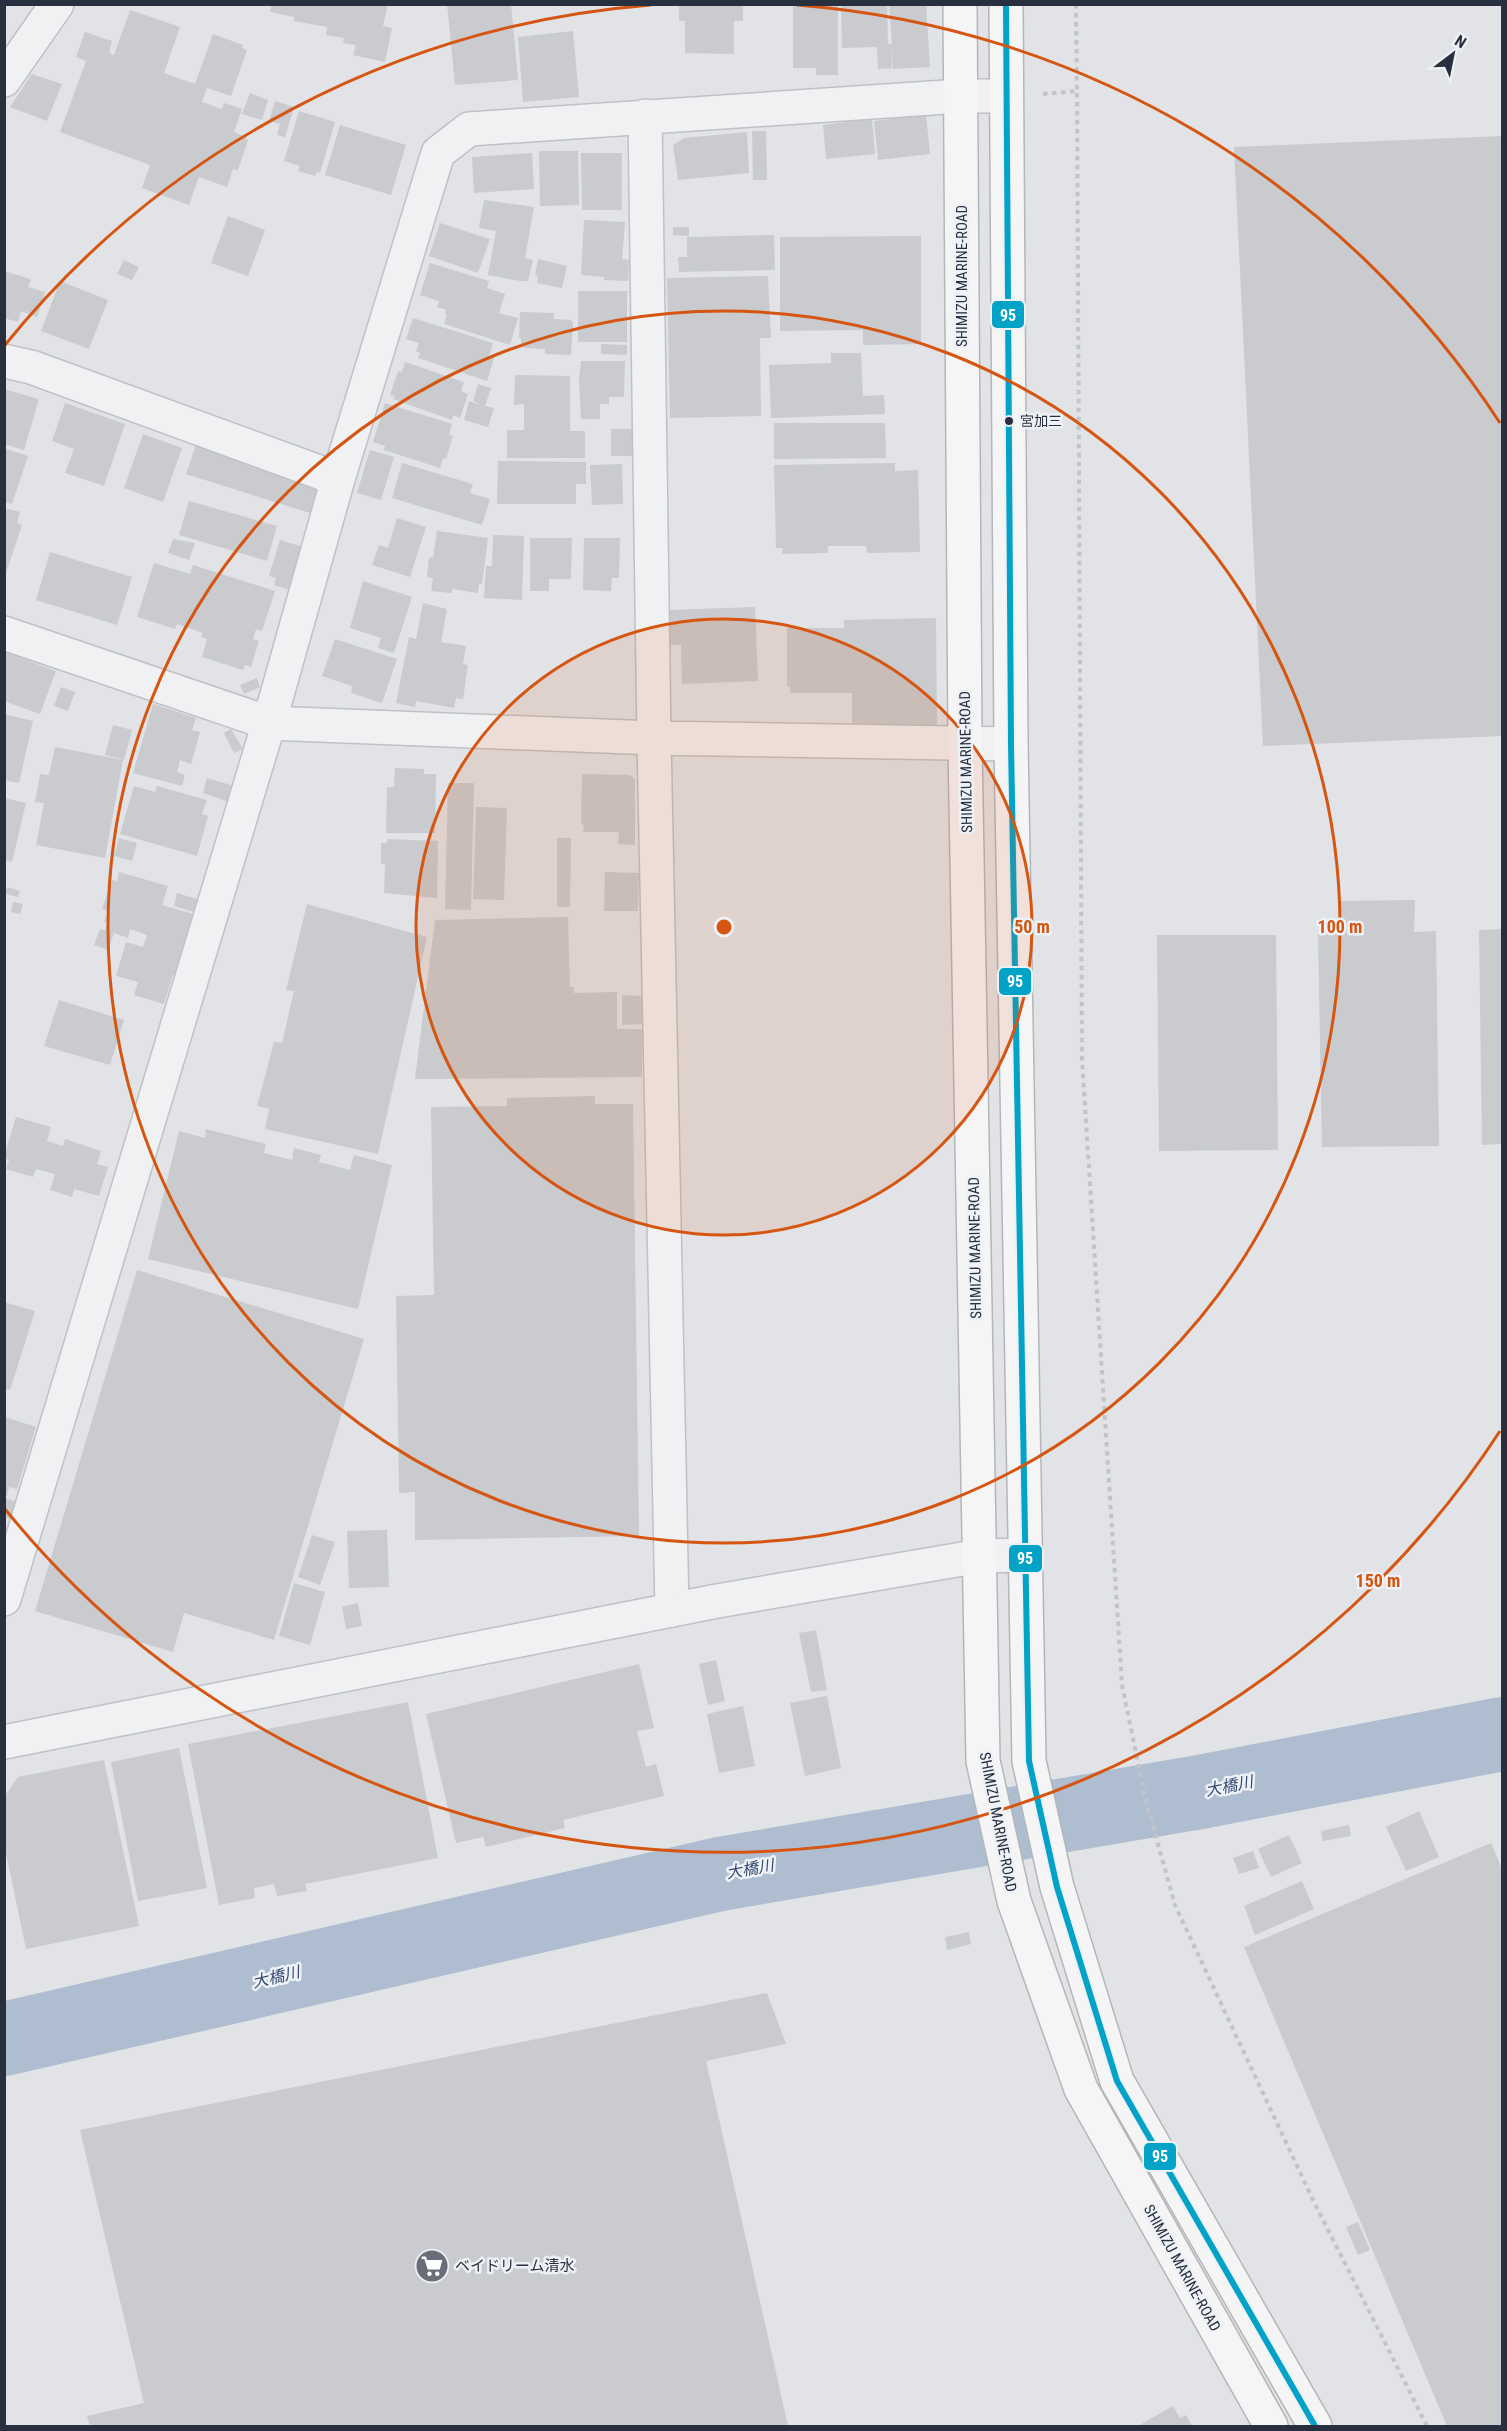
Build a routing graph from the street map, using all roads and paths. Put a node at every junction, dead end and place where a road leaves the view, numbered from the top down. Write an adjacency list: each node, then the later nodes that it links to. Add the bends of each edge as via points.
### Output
1 (57, 4): 5 (street)
2 (960, 4): 7 (highway, SHIMIZU MARINE-ROAD)
3 (1006, 4): 8 (highway)
4 (1076, 4): 6 (path)
5 (4, 80)
6 (1077, 91): 8 (path); 24 (path, via 1082,1059 1122,1685 1145,1797 1175,1905 1312,2198)
7 (961, 96): 8 (street); 9 (street); 15 (highway, SHIMIZU MARINE-ROAD)
8 (1006, 96): 16 (highway)
9 (645, 116): 11 (street, via 469,129 438,153); 14 (street)
10 (4, 361): 11 (street)
11 (338, 479): 13 (street)
12 (4, 633): 13 (street)
13 (269, 723): 14 (street); 19 (street)
14 (654, 738): 15 (street); 20 (street)
15 (965, 744): 16 (street); 18 (highway, SHIMIZU MARINE-ROAD)
16 (1011, 744): 17 (highway)
17 (1025, 1555): 18 (street); 23 (highway, via 1029,1761 1057,1887 1117,2081)
18 (980, 1556): 20 (street); 22 (highway, SHIMIZU MARINE-ROAD, via 983,1761 1014,1901 1081,2089)
19 (4, 1599)
20 (672, 1610): 21 (street)
21 (4, 1742)
22 (1271, 2427)
23 (1315, 2427)
24 (1427, 2427)

